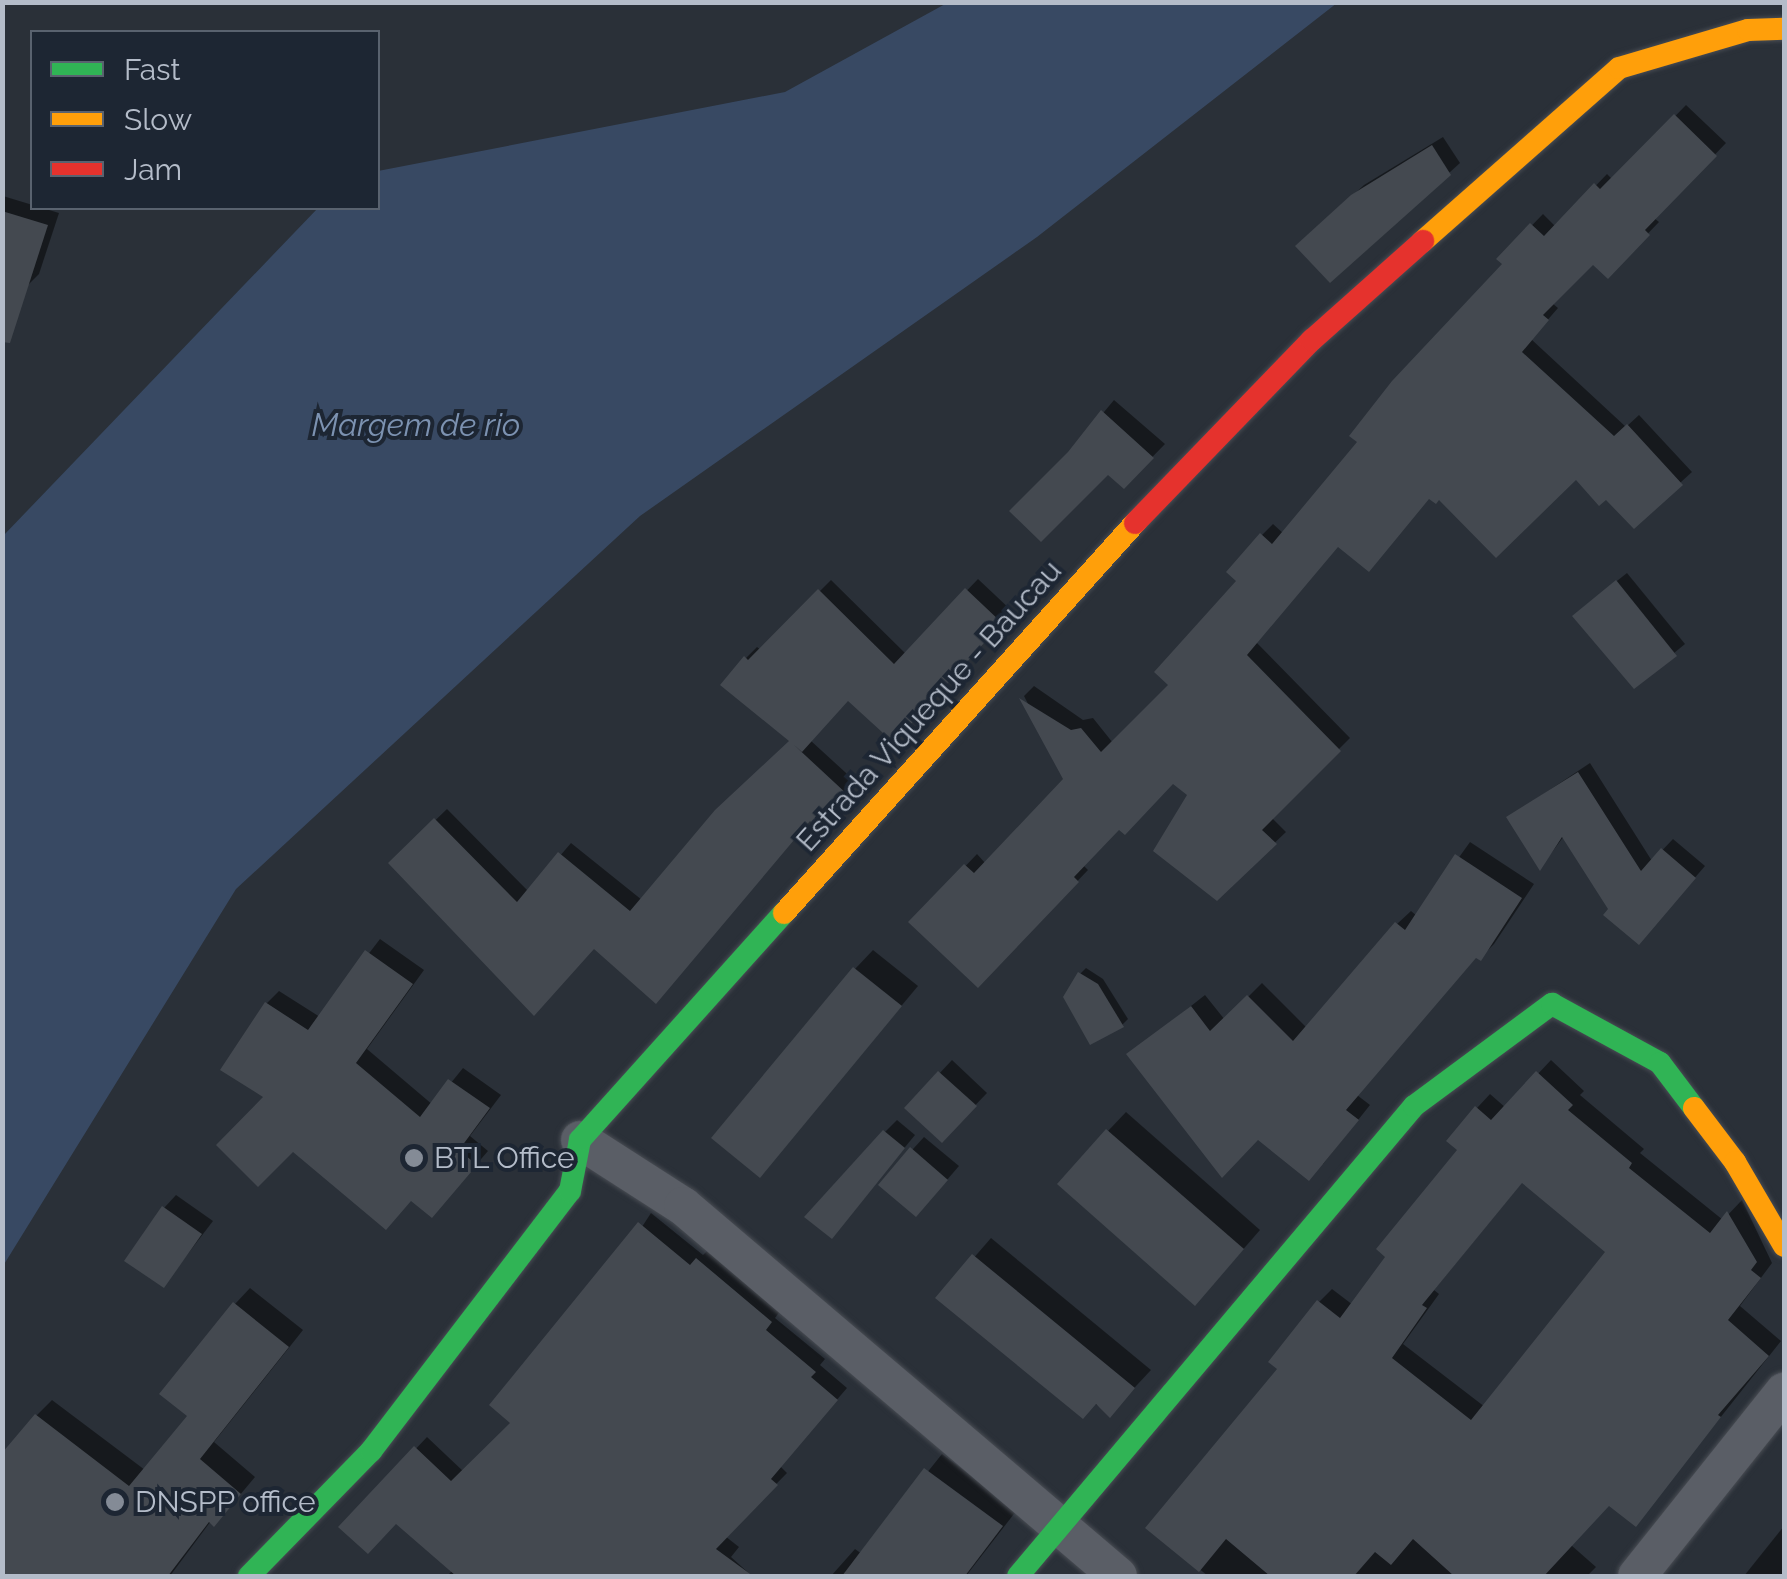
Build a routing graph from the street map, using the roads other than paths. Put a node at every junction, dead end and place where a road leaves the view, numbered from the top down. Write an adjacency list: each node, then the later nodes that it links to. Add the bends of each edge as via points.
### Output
1 (1784, 29): 2 (main road, Estrada Viqueque - Baucau, via 1748,30 1619,68 1312,340 1128,530)
2 (580, 1140): 5 (street, via 683,1206); 6 (main road, via 570,1191 477,1314 370,1452)
3 (1784, 1246): 5 (main road, via 1735,1162 1660,1064 1552,1004 1414,1106)
4 (1784, 1392): 9 (street)
5 (1058, 1524): 7 (main road); 8 (street)
6 (250, 1576)
7 (1018, 1576)
8 (1118, 1576)
9 (1637, 1576)

